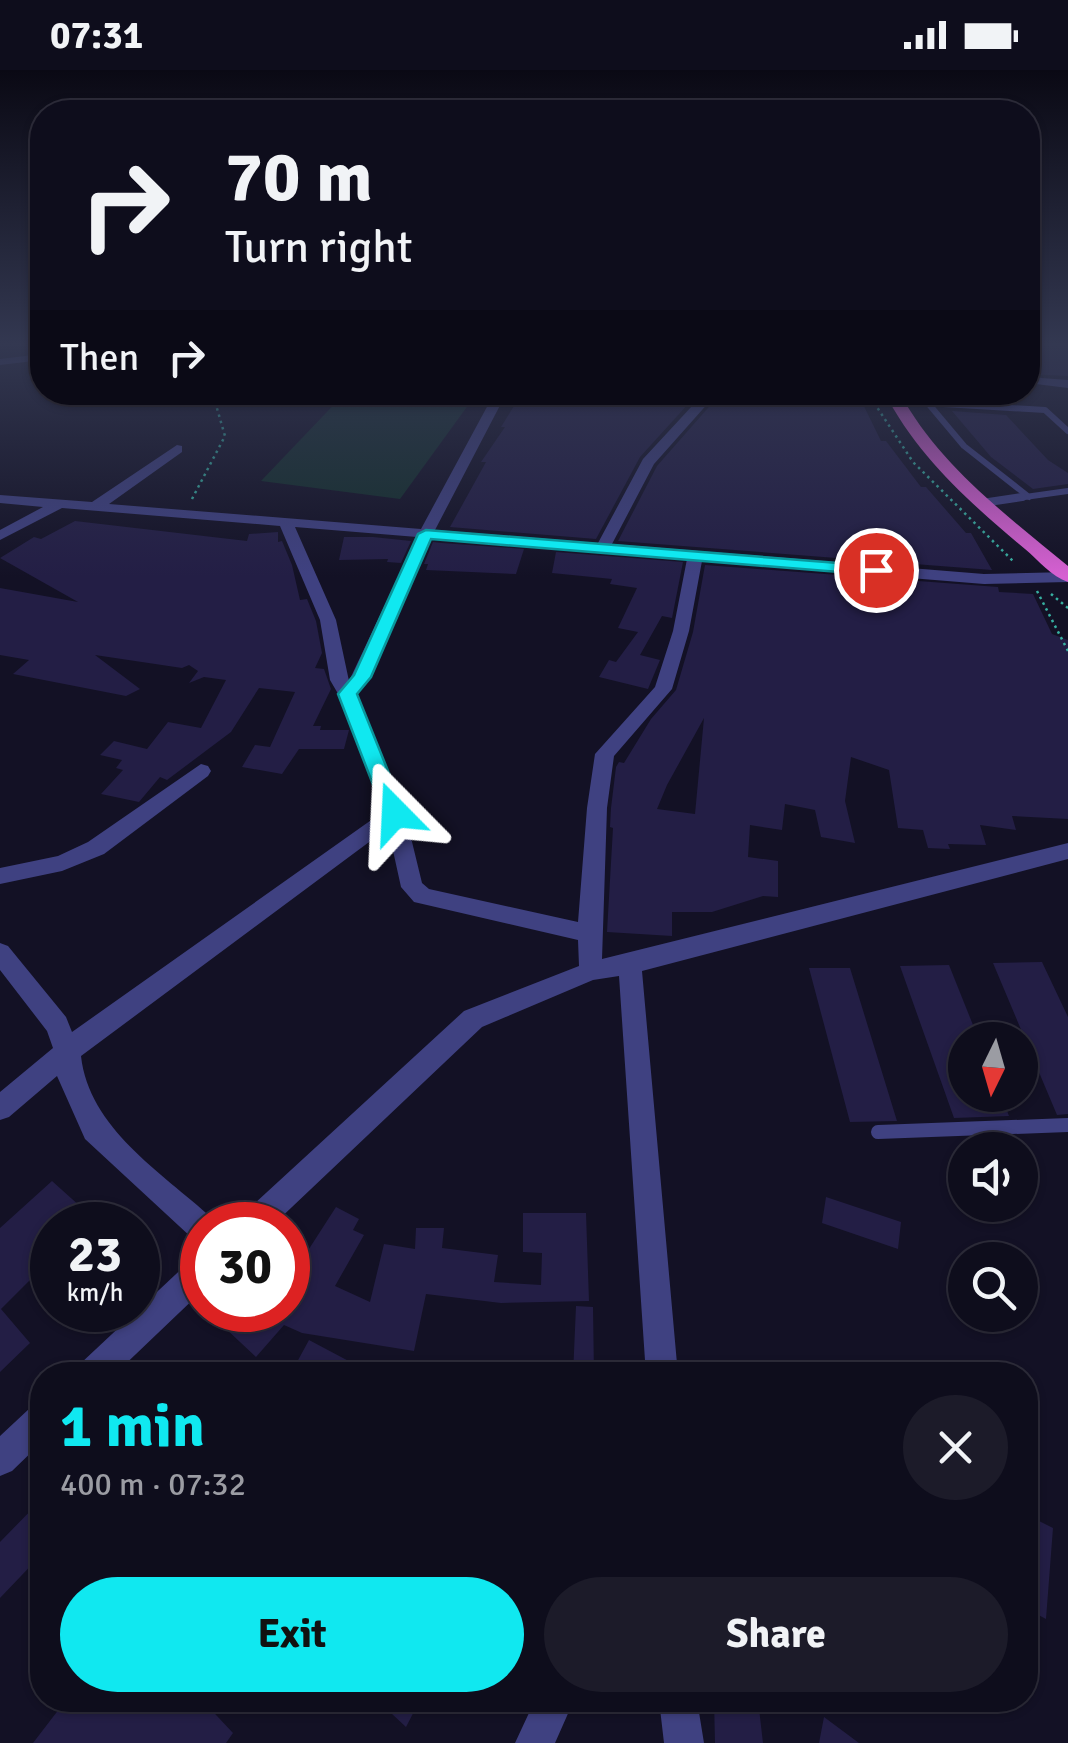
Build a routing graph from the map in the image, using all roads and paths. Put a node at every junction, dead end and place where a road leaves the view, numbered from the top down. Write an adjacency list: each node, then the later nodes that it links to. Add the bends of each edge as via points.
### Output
1 (221, 421): 13 (path, via 226,436)
2 (486, 421): 15 (street)
3 (685, 421): 17 (street, via 648,462)
4 (907, 421): 10 (highway)
5 (943, 421): 8 (lane)
6 (176, 449): 12 (street)
7 (1068, 491): 8 (lane)
8 (1029, 497): 10 (lane)
9 (0, 499): 11 (street)
10 (982, 503): 19 (highway)
11 (59, 504): 12 (street); 16 (street)
12 (94, 507): 13 (street)
13 (184, 515): 14 (street)
14 (286, 524): 15 (street); 22 (street, via 328,620)
15 (426, 534): 17 (street); 22 (street, via 362,677)
16 (0, 536)
17 (602, 549): 18 (street)
18 (695, 556): 20 (street); 27 (street, via 663,689 605,754)
19 (1068, 577): 20 (street)
20 (1030, 578): 21 (path)
21 (1068, 651)
22 (347, 694): 24 (street)
23 (201, 771): 26 (street, via 96,848)
24 (395, 813): 27 (street, via 412,887 422,896); 31 (street, via 98,1024)
25 (1068, 851): 29 (street)
26 (0, 876)
27 (589, 933): 30 (street)
28 (0, 953): 31 (street, via 56,1025)
29 (630, 964): 30 (street); 39 (street)
30 (591, 971): 35 (street, via 473,1019)
31 (68, 1054): 32 (street); 36 (street, via 71,1084 95,1130)
32 (0, 1108)
33 (1068, 1125): 34 (lane)
34 (878, 1132)
35 (277, 1202)
36 (180, 1208)
37 (180, 1292): 38 (street)
38 (105, 1362)
39 (661, 1362)
40 (30, 1431): 41 (street)
41 (0, 1460)
42 (550, 1712): 44 (street)
43 (680, 1712): 45 (street)
44 (535, 1743)
45 (684, 1743)

